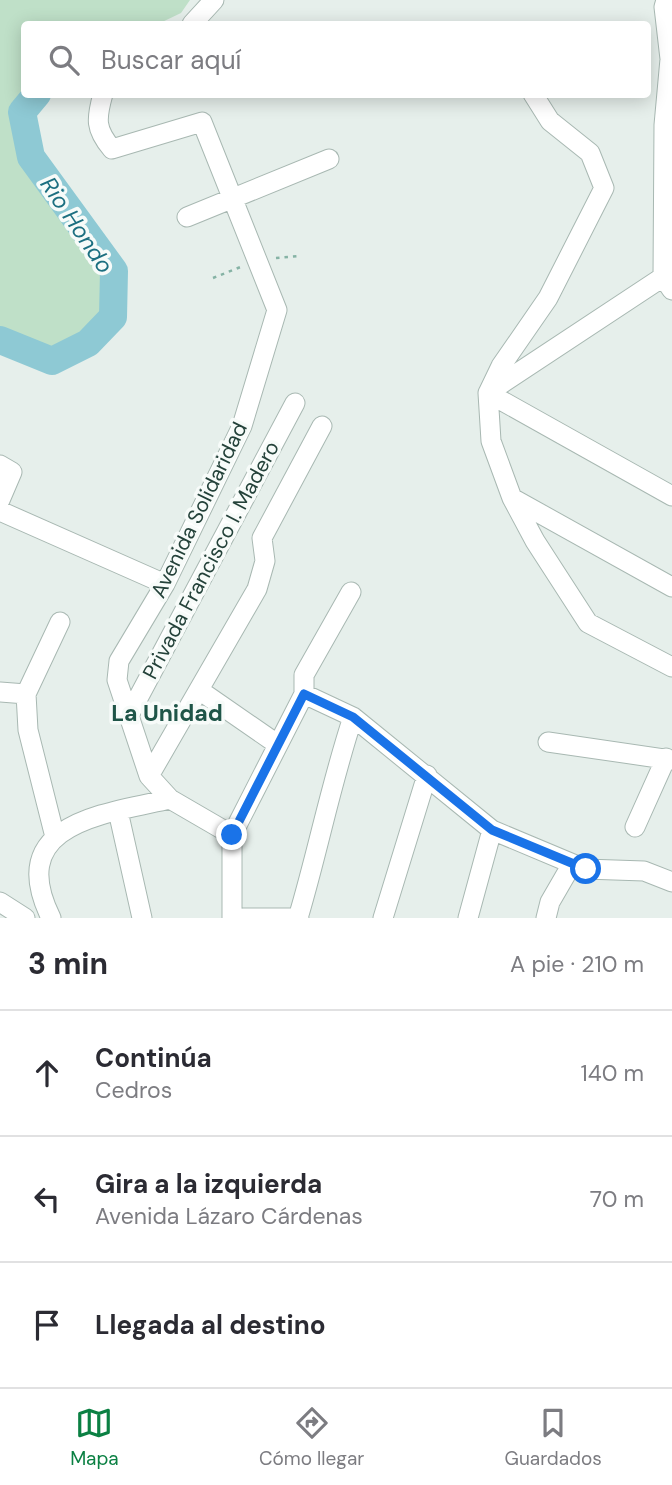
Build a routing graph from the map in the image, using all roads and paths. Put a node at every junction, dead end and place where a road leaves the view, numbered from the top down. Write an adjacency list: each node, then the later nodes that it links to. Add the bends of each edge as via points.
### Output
1 (214, 0): 3 (street)
2 (666, 0): 4 (street)
3 (195, 21)
4 (671, 57): 5 (street)
5 (670, 84): 11 (street, via 664,125)
6 (102, 98): 9 (street, Avenida Solidaridad, via 95,120 111,149 202,122)
7 (536, 98): 12 (street, via 550,121 590,153 604,188 548,298)
8 (329, 159): 9 (street)
9 (233, 199): 10 (street); 20 (street, Avenida Solidaridad, via 277,310 242,426)
10 (187, 217)
11 (668, 283): 12 (street)
12 (488, 393): 16 (street); 17 (street, via 491,442)
13 (295, 403): 30 (street, Privada Francisco I. Madero)
14 (322, 426): 25 (street, via 262,538 265,561 257,589)
15 (0, 465): 18 (street, via 12,472)
16 (672, 496)
17 (512, 498): 21 (street); 24 (street, via 588,623)
18 (0, 500)
19 (0, 511): 20 (street)
20 (165, 584): 30 (street, Avenida Solidaridad, via 120,661 117,680)
21 (672, 587)
22 (351, 592): 28 (street, via 304,675)
23 (60, 622): 27 (street)
24 (672, 667)
25 (199, 690): 32 (street); 35 (street)
26 (0, 692): 27 (street)
27 (26, 694): 41 (street, via 32,750)
28 (304, 694): 29 (street); 32 (street)
29 (353, 717): 34 (street); 50 (street, via 333,776 322,837)
30 (128, 718): 35 (street, Avenida Solidaridad)
31 (548, 742): 33 (street)
32 (278, 744): 40 (street)
33 (669, 759): 38 (street)
34 (427, 775): 39 (street); 51 (street)
35 (149, 776): 36 (street, Avenida Solidaridad)
36 (170, 799): 37 (street); 40 (street, Avenida Solidaridad)
37 (118, 811): 41 (street, via 83,819); 47 (street)
38 (635, 827)
39 (492, 830): 42 (street); 52 (street)
40 (232, 835): 48 (street)
41 (55, 838): 46 (street, via 42,858 37,879)
42 (572, 864): 43 (street, via 644,872); 53 (street)
43 (672, 882)
44 (0, 902): 45 (street)
45 (25, 918)
46 (51, 918)
47 (142, 918)
48 (232, 918)
49 (243, 918): 50 (street)
50 (298, 918)
51 (383, 918)
52 (468, 918)
53 (546, 918)

